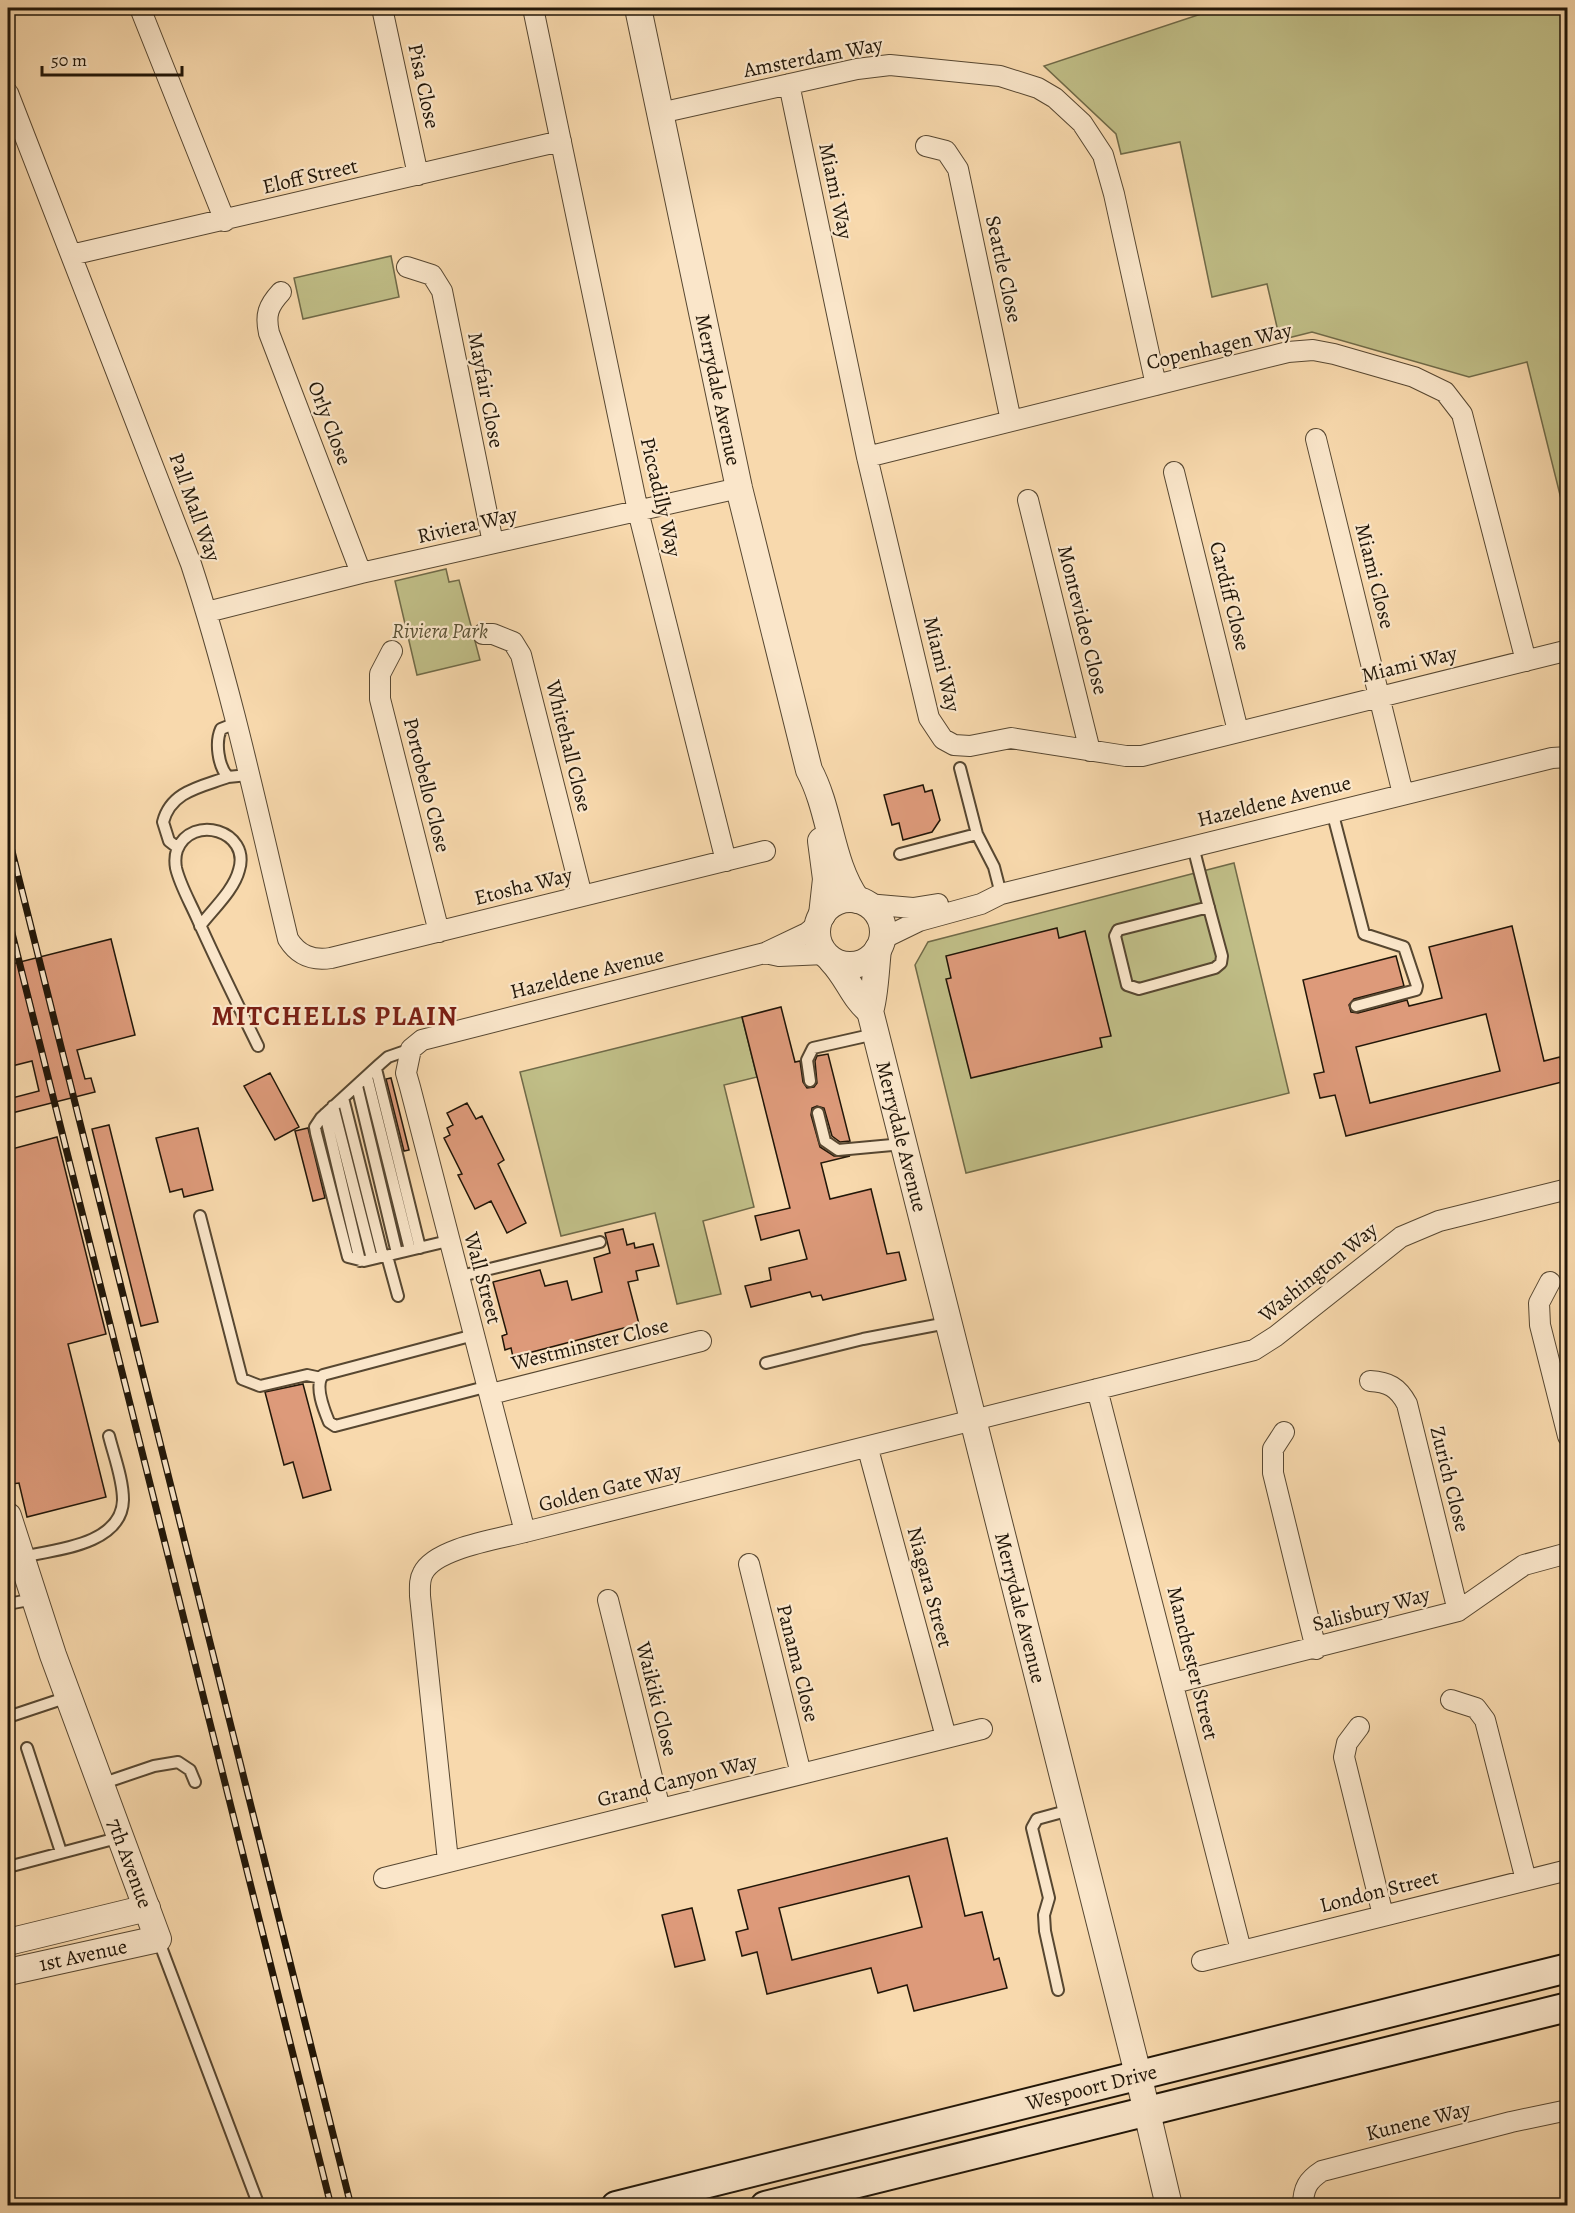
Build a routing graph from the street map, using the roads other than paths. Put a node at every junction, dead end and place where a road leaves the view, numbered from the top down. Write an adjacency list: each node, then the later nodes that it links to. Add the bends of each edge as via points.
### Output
1 (140, 8): 11 (street)
2 (382, 8): 10 (street, Pisa Close)
3 (533, 8): 8 (street, Piccadilly Way)
4 (638, 8): 7 (street, Merrydale Avenue)
5 (789, 84): 7 (street, Amsterdam Way); 15 (street, Amsterdam Way, via 857,69 909,66 1000,76 1021,81 1055,98 1095,140 1108,169); 18 (street, Miami Way)
6 (8, 93): 12 (street, Pall Mall Way)
7 (660, 113): 20 (street, Merrydale Avenue)
8 (561, 141): 10 (street, Eloff Street); 22 (street, Piccadilly Way)
9 (926, 146): 16 (street, Seattle Close, via 946,151 958,169)
10 (418, 175): 11 (street, Eloff Street)
11 (225, 221): 12 (street, Eloff Street)
12 (71, 255): 25 (street, Pall Mall Way)
13 (407, 267): 23 (street, Mayfair Close, via 432,274 442,291)
14 (281, 292): 24 (street, Orly Close, via 267,313 269,333)
15 (1156, 385): 16 (street, Copenhagen Way); 29 (street, Copenhagen Way, via 1288,352 1313,350 1414,377 1445,392 1465,423)
16 (1011, 422): 18 (street, Copenhagen Way)
17 (1316, 439): 30 (street, Miami Close)
18 (867, 457): 32 (street, Miami Way, via 929,718 935,729 944,739 963,747 1011,738)
19 (1174, 472): 31 (street, Cardiff Close)
20 (739, 488): 22 (street, Riviera Way); 35 (street, Merrydale Avenue)
21 (1029, 500): 32 (street, Montevideo Close)
22 (638, 511): 23 (street, Riviera Way); 44 (street, Piccadilly Way)
23 (493, 543): 24 (street, Riviera Way)
24 (362, 573): 25 (street, Riviera Way)
25 (207, 612): 36 (street, Pall Mall Way, via 236,723)
26 (483, 634): 46 (street, Whitehall Close, via 513,642 521,656)
27 (392, 651): 51 (street, Portobello Close, via 380,674 380,699)
28 (1565, 651): 29 (street, Miami Way)
29 (1526, 661): 30 (street, Miami Way)
30 (1380, 696): 31 (street, Miami Way); 37 (street, Miami Close)
31 (1238, 731): 32 (street, Miami Way, via 1143,756)
32 (1090, 751)
33 (1568, 757): 37 (street, Hazeldene Avenue)
34 (960, 768): 39 (lane)
35 (809, 770): 47 (street, Merrydale Avenue, via 819,788 844,876); 49 (street, Merrydale Avenue, via 826,879)
36 (238, 776): 41 (lane, via 184,793 172,801 163,822 169,841); 53 (street, Pall Mall Way, via 288,939)
37 (1403, 794): 38 (street, Hazeldene Avenue)
38 (1332, 811): 40 (street, Hazeldene Avenue); 56 (lane, via 1364,934 1404,947 1417,986 1416,990)
39 (977, 834): 43 (lane); 45 (lane, via 994,867)
40 (1193, 846): 45 (street, Hazeldene Avenue); 48 (lane)
41 (178, 848): 50 (lane, via 178,875); 50 (lane, via 191,833 209,829 231,838 240,856 237,877)
42 (765, 851): 44 (street, Etosha Way)
43 (900, 854)
44 (726, 861): 46 (street, Etosha Way)
45 (997, 895): 47 (street, Hazeldene Avenue, via 979,894 913,909); 52 (street, Hazeldene Avenue, via 981,904 919,921)
46 (582, 896): 51 (street, Etosha Way)
47 (862, 902): 49 (street, via 837,902); 52 (street, via 880,919)
48 (1209, 907): 48 (lane, via 1221,956 1218,966 1139,989 1127,985 1115,936 1118,930)
49 (820, 920): 54 (street, Hazeldene Avenue, via 807,933); 55 (street, via 817,935)
50 (200, 926): 59 (lane)
51 (439, 932): 53 (street, Etosha Way, via 323,959 308,957)
52 (880, 944): 55 (street, via 872,957 853,965); 57 (street, Merrydale Avenue, via 873,977)
53 (295, 949)
54 (765, 953): 55 (street, Hazeldene Avenue); 58 (street, Hazeldene Avenue)
55 (829, 957): 57 (street, Merrydale Avenue, via 845,975)
56 (1356, 1006)
57 (872, 1023): 61 (lane, via 813,1048 807,1060); 66 (street, Merrydale Avenue)
58 (416, 1044): 60 (lane, via 388,1057); 69 (street, Wall Street, via 406,1073)
59 (258, 1046)
60 (371, 1073): 62 (lane); 71 (lane)
61 (810, 1081)
62 (357, 1086): 63 (lane); 72 (lane)
63 (343, 1098): 64 (lane); 72 (lane)
64 (329, 1110): 72 (lane); 72 (lane, via 315,1127 344,1248 348,1257 360,1261)
65 (818, 1113): 66 (lane, via 825,1141 838,1150)
66 (903, 1144): 76 (street, Merrydale Avenue)
67 (1568, 1189): 82 (street, Washington Way, via 1439,1221 1401,1237 1254,1350)
68 (200, 1216): 80 (lane, via 242,1379 260,1386 307,1375)
69 (448, 1241): 71 (lane); 73 (street, Wall Street)
70 (600, 1242): 73 (lane)
71 (415, 1249): 72 (lane)
72 (385, 1256): 75 (lane)
73 (457, 1277): 77 (street, Wall Street)
74 (1550, 1282): 87 (street, via 1539,1303 1540,1325)
75 (398, 1296)
76 (947, 1323): 79 (lane); 84 (street, Merrydale Avenue)
77 (474, 1335): 80 (lane); 83 (street, Wall Street)
78 (701, 1341): 83 (street, Westminster Close)
79 (766, 1363)
80 (321, 1378): 83 (lane, via 318,1386 326,1415 335,1426)
81 (1370, 1381): 97 (street, Zurich Close, via 1394,1386 1407,1404)
82 (1097, 1389): 84 (street, Golden Gate Way); 99 (street, Manchester Street)
83 (490, 1390): 90 (street, Wall Street)
84 (973, 1421): 88 (street, Golden Gate Way); 111 (street, Merrydale Avenue)
85 (1284, 1432): 98 (street, via 1273,1449 1274,1473)
86 (109, 1436): 92 (lane, via 123,1499 115,1524 80,1544)
87 (1568, 1436)
88 (868, 1449): 90 (street, Golden Gate Way); 105 (street, Niagara Street)
89 (8, 1516): 92 (street, 7th Avenue)
90 (525, 1532): 114 (street, Golden Gate Way, via 434,1559 420,1581)
91 (1568, 1553): 97 (street, Salisbury Way, via 1524,1565)
92 (20, 1557): 94 (street, 7th Avenue)
93 (749, 1564): 107 (street, Panama Close)
94 (34, 1599): 96 (lane); 100 (street, 7th Avenue)
95 (608, 1600): 110 (street, Waikiki Close)
96 (8, 1604)
97 (1458, 1611): 98 (street, Salisbury Way)
98 (1316, 1649): 99 (street, Salisbury Way)
99 (1174, 1683): 123 (street, Manchester Street)
100 (68, 1697): 102 (lane); 109 (street, 7th Avenue)
101 (1451, 1700): 118 (street, via 1476,1708 1485,1720)
102 (8, 1717)
103 (1359, 1727): 120 (street, via 1347,1743 1344,1757)
104 (982, 1729): 105 (street, Grand Canyon Way)
105 (946, 1737): 107 (street, Grand Canyon Way)
106 (27, 1748): 113 (lane)
107 (801, 1773): 110 (street, Grand Canyon Way)
108 (195, 1782): 109 (lane, via 190,1770 178,1762)
109 (101, 1784): 112 (street, 7th Avenue)
110 (660, 1809): 114 (street, Grand Canyon Way)
111 (1070, 1810): 127 (lane, via 1037,1819 1032,1828 1049,1898 1045,1931); 129 (street, Merrydale Avenue)
112 (121, 1837): 113 (lane); 119 (street, 7th Avenue)
113 (61, 1852): 115 (lane)
114 (448, 1861): 117 (street, Grand Canyon Way)
115 (8, 1867)
116 (1568, 1870): 118 (street, London Street)
117 (384, 1878)
118 (1526, 1880): 120 (street, London Street)
119 (147, 1908): 121 (street, 7th Avenue); 122 (street, 1st Avenue)
120 (1383, 1915): 123 (street, London Street)
121 (158, 1939): 126 (street, 1st Avenue); 132 (lane, 7th Avenue)
122 (8, 1942)
123 (1241, 1950): 124 (street, London Street)
124 (1202, 1961)
125 (1568, 1968): 129 (main road, Wespoort Drive)
126 (8, 1972)
127 (1058, 1990)
128 (1568, 2007): 131 (main road, Wespoort Drive)
129 (1138, 2074): 131 (street, Merrydale Avenue); 133 (main road, Wespoort Drive)
130 (1568, 2110): 136 (street, Kunene Way, via 1499,2124 1322,2171 1310,2178)
131 (1147, 2111): 134 (main road, Wespoort Drive); 135 (street, Merrydale Avenue)
132 (259, 2205)
133 (616, 2205)
134 (765, 2205)
135 (1168, 2205)
136 (1303, 2205)

